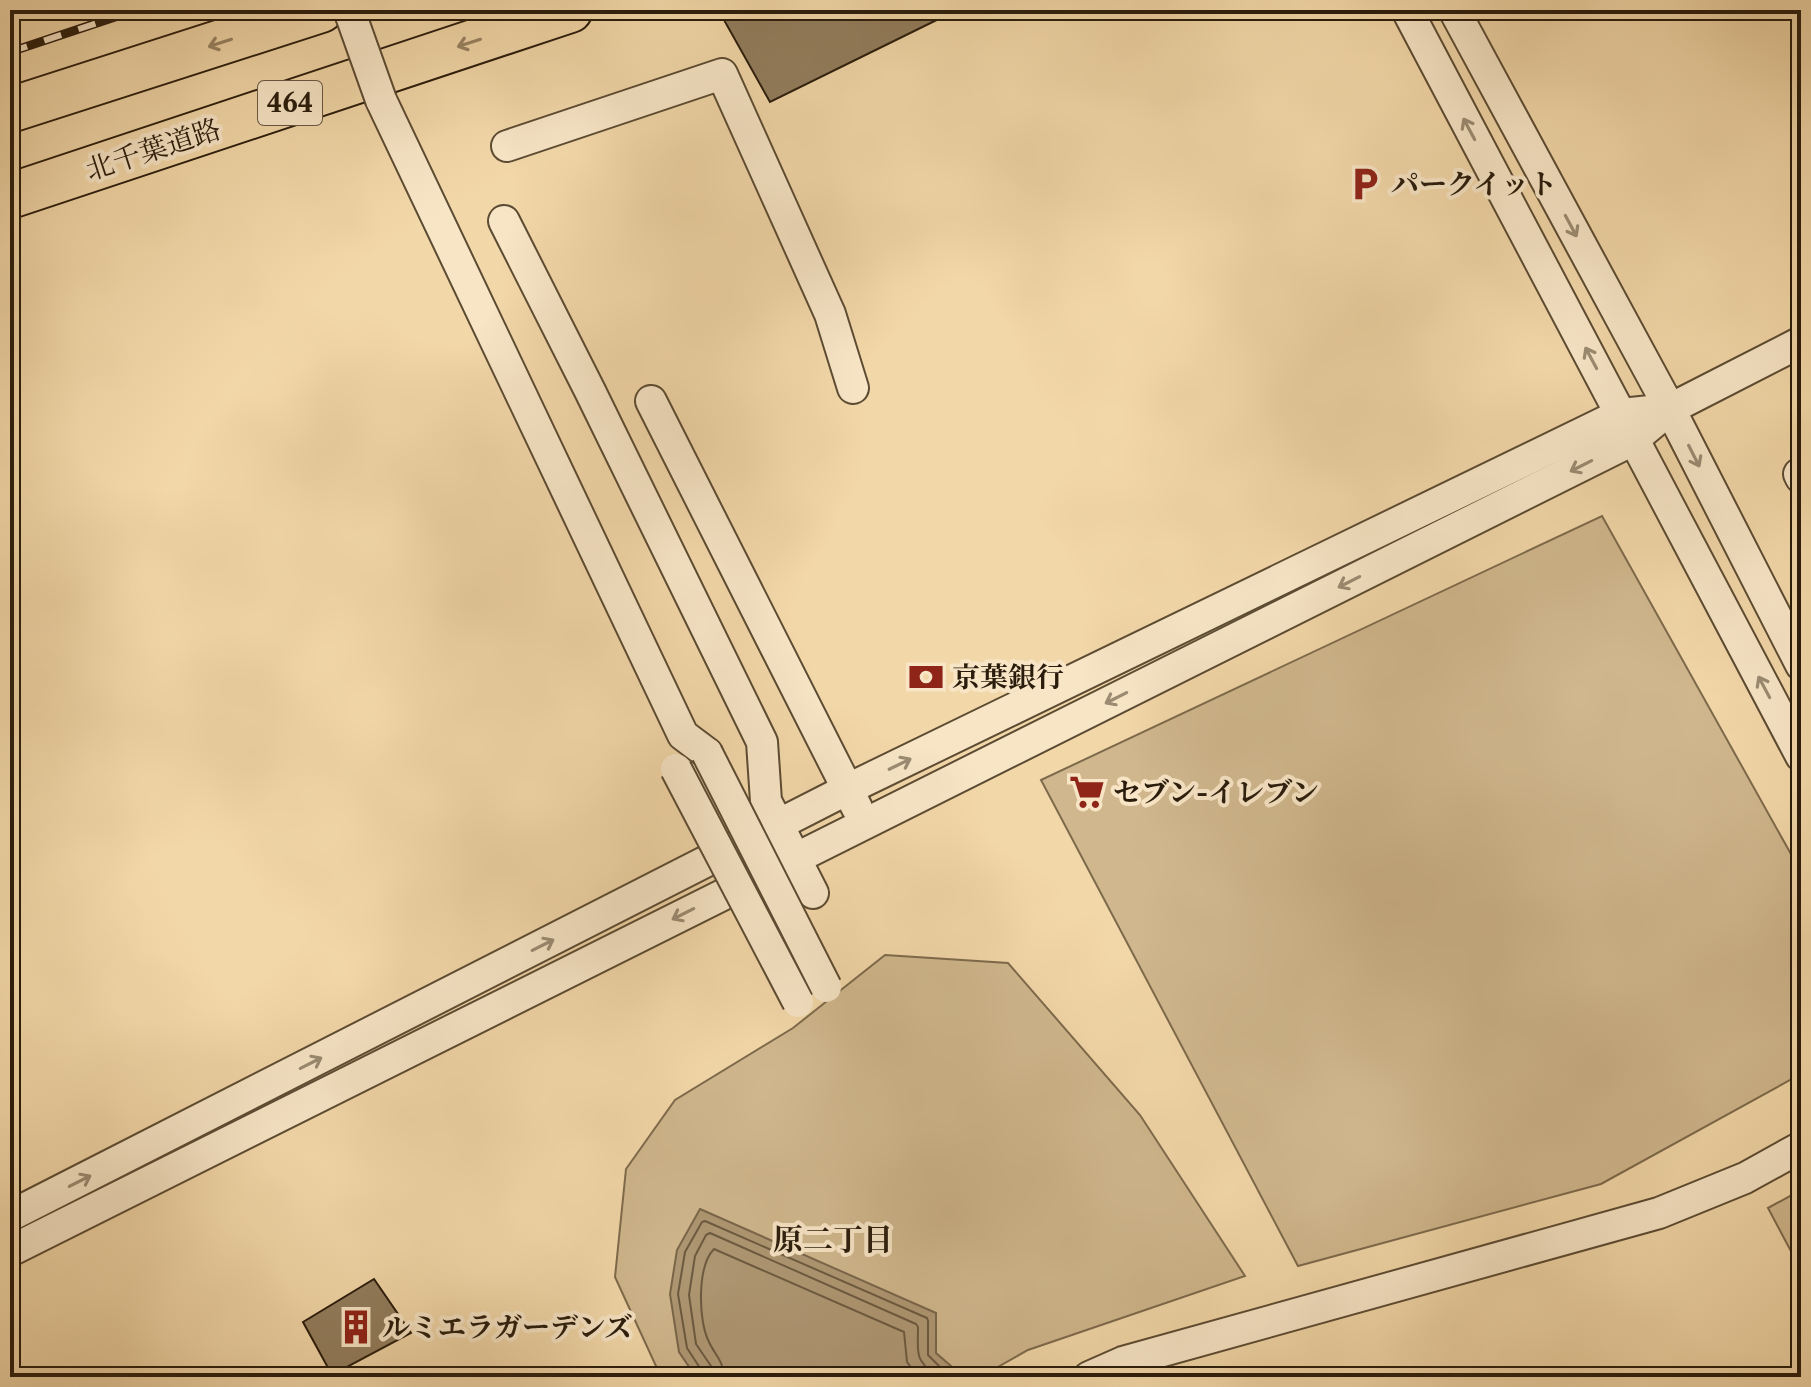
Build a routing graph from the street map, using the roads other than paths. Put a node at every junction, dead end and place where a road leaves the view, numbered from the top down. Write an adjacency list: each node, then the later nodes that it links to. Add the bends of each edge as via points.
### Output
1 (321, 10): 6 (highway, one-way to 6)
2 (349, 10): 16 (street, bridge, via 381,100)
3 (570, 10): 8 (highway, 北千葉道路 / 464, one-way to 8)
4 (1407, 10): 14 (street, one-way to 4)
5 (1454, 10): 13 (street, one-way to 13)
6 (10, 110)
7 (507, 146): 11 (street, via 722,74 830,314)
8 (10, 196)
9 (504, 221): 20 (street, via 762,742 766,801)
10 (1801, 342): 13 (street)
11 (853, 388)
12 (651, 401): 18 (street)
13 (1670, 409): 14 (street); 15 (street, one-way to 15)
14 (1627, 427): 17 (street, one-way to 14); 18 (street, one-way to 14); 19 (street, one-way to 19)
15 (1801, 665)
16 (683, 735): 16 (street, bridge, via 676,769 798,1002 826,987 707,753)
17 (1801, 756)
18 (848, 789): 19 (street); 20 (street)
19 (864, 824): 21 (street)
20 (778, 825): 21 (street); 24 (street, one-way to 20)
21 (796, 858): 22 (street); 25 (street, one-way to 25)
22 (813, 893)
23 (1801, 1147): 26 (street, via 1745,1178 1659,1213 1123,1362)
24 (10, 1216)
25 (10, 1251)
26 (1089, 1377)

